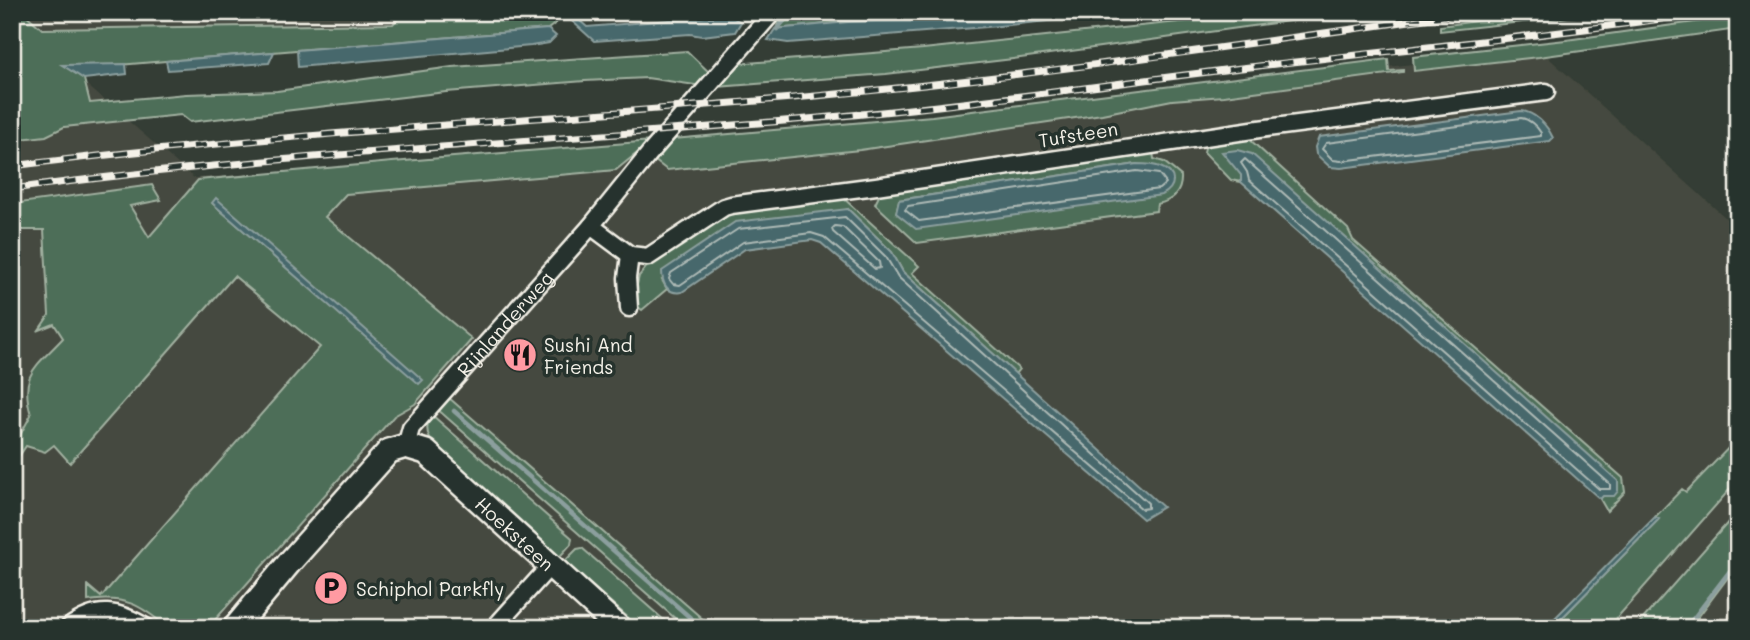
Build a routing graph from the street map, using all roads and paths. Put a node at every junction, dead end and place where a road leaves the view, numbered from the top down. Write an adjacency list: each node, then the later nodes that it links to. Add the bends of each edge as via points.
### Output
1 (773, 12): 3 (street, Rijnlanderweg)
2 (1546, 92): 4 (street, Tufsteen, via 732,205 648,257)
3 (591, 226): 4 (street); 6 (street, Rijnlanderweg, via 411,428)
4 (630, 255): 5 (street)
5 (629, 308)
6 (406, 446): 7 (street, Hoeksteen, via 426,452); 10 (street, via 389,451)
7 (550, 566): 11 (street); 12 (street, Hoeksteen)
8 (68, 628): 9 (street, via 81,618 114,612)
9 (147, 628)
10 (235, 628)
11 (494, 628)
12 (619, 628)

